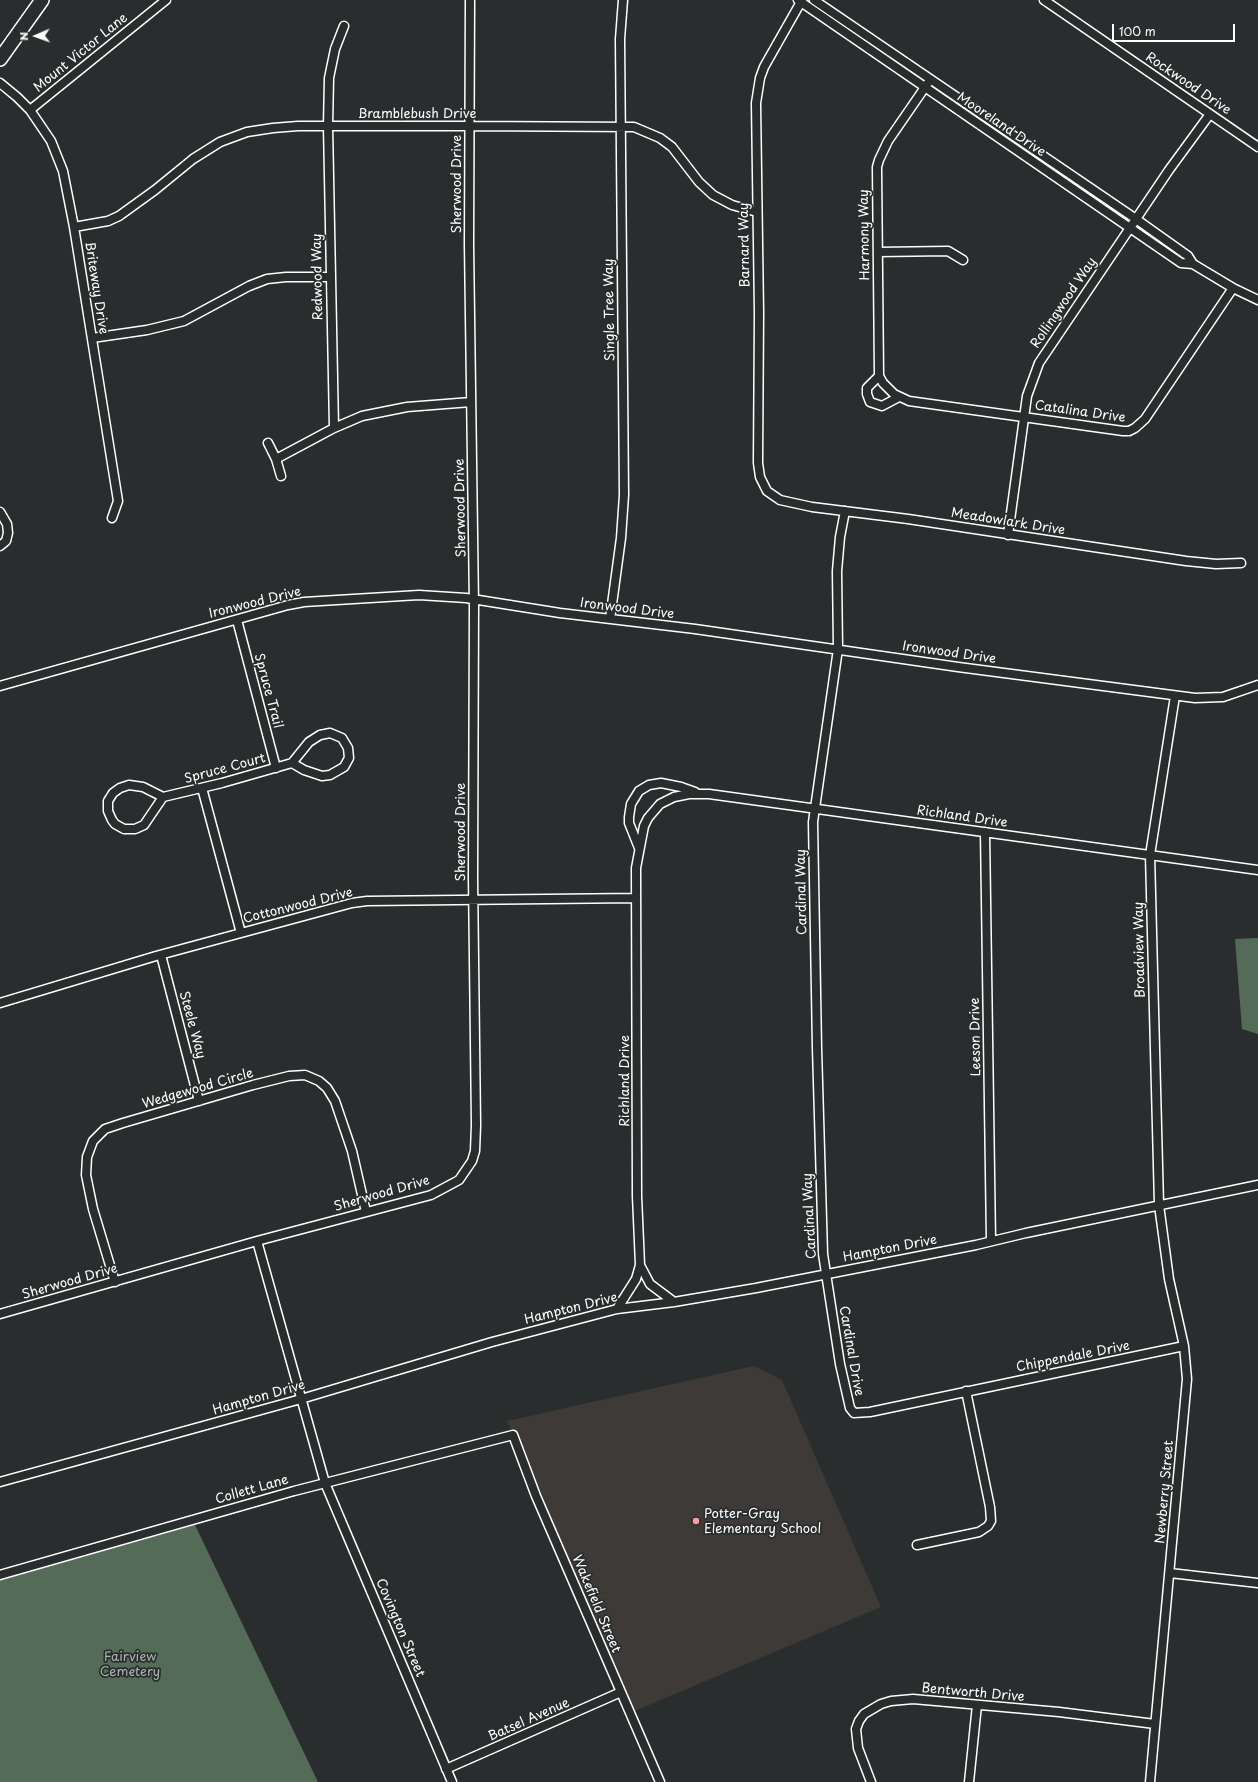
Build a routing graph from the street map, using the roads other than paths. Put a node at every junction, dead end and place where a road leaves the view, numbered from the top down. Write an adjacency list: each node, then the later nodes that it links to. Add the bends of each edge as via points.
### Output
1 (42, 0): 9 (main road)
2 (166, 0): 13 (street, Mount Victor Lane)
3 (470, 0): 16 (street, Sherwood Drive)
4 (623, 0): 17 (street, Single Tree Way, via 620,39)
5 (814, 0): 10 (street, Mooreland Drive)
6 (1044, 0): 14 (street, Rockwood Drive)
7 (800, 1): 12 (street, Mooreland Drive); 19 (street, Barnard Way, via 769,56 757,90)
8 (344, 26): 15 (street, Redwood Way, via 329,78)
9 (0, 59)
10 (930, 80): 12 (street, Harmony Way); 20 (street, Mooreland Drive)
11 (0, 83): 13 (street, Briteway Drive)
12 (924, 87): 22 (street, Mooreland Drive); 23 (street, Harmony Way, via 888,141 879,160 876,176)
13 (30, 110): 21 (street, Briteway Drive, via 48,135 57,154)
14 (1210, 114): 18 (street, Rockwood Drive); 20 (street, Rollingwood Way)
15 (328, 126): 16 (street, Bramblebush Drive); 21 (street, Bramblebush Drive, via 273,128 233,137 193,159 119,216 108,221); 26 (street, Redwood Way)
16 (470, 126): 17 (street, Bramblebush Drive); 32 (street, Sherwood Drive)
17 (621, 127): 19 (street, Bramblebush Drive, via 640,128 660,138 713,195 732,205); 46 (street, Single Tree Way, via 624,495)
18 (1258, 147)
19 (757, 212): 38 (street, Barnard Way, via 758,463 762,482)
20 (1136, 219): 22 (street, Rollingwood Way); 25 (street, Mooreland Drive, via 1188,256)
21 (74, 226): 29 (street, Briteway Drive)
22 (1131, 228): 25 (street, Mooreland Drive, via 1181,263); 33 (street, Rollingwood Way, via 1039,363 1030,384)
23 (878, 252): 24 (street, via 948,251); 30 (street, Harmony Way)
24 (963, 260)
25 (1193, 264): 27 (street, Mooreland Drive)
26 (329, 277): 29 (street, via 286,277 266,280 249,286 184,321 147,330); 34 (street, Redwood Way)
27 (1233, 288): 28 (street, Mooreland Drive); 33 (street, Catalina Drive, via 1148,416 1135,428 1123,431)
28 (1258, 300)
29 (92, 338): 41 (street, Briteway Drive, via 118,501)
30 (879, 376): 31 (street, via 888,389); 31 (street, via 867,388 866,394 870,402 882,406)
31 (899, 397): 33 (street, Catalina Drive, via 909,401)
32 (471, 402): 34 (street, via 389,410 357,418); 45 (street, Sherwood Drive)
33 (1024, 417): 42 (street, Rollingwood Way)
34 (334, 428): 36 (street)
35 (268, 442): 36 (street)
36 (276, 459): 37 (street)
37 (281, 476)
38 (773, 496): 39 (street, Meadowlark Drive, via 790,503)
39 (845, 511): 42 (street, Meadowlark Drive); 48 (street, Cardinal Way, via 837,571)
40 (0, 512): 43 (street, via 7,524 8,533 6,541)
41 (112, 518)
42 (1008, 535): 44 (street, Meadowlark Drive, via 1186,561)
43 (0, 546)
44 (1241, 563)
45 (474, 599): 46 (street, Ironwood Drive); 47 (street, Ironwood Drive, via 413,595 304,602); 63 (street, Sherwood Drive)
46 (610, 619): 48 (street, Ironwood Drive)
47 (237, 620): 50 (street, Ironwood Drive); 53 (street, Spruce Trail)
48 (838, 649): 51 (street, Ironwood Drive); 57 (street, Cardinal Way)
49 (1258, 685): 51 (street, Ironwood Drive, via 1215,698)
50 (0, 686)
51 (1175, 696): 60 (street, Broadview Way)
52 (292, 763): 52 (street, via 318,776 330,775 347,763 348,748 336,735 323,734 305,746); 53 (street, Spruce Court)
53 (276, 768): 54 (street, Spruce Court)
54 (202, 788): 56 (street, Spruce Court); 64 (street)
55 (698, 793): 57 (street, Richland Drive); 59 (street, Richland Drive, via 674,797 663,802 648,818); 59 (street, via 661,783 649,784 639,791 631,804 628,817)
56 (163, 797): 56 (street, via 140,786 124,786 110,797 109,816 119,827 129,830 140,828 148,821)
57 (814, 808): 58 (street, Richland Drive); 74 (street, Cardinal Way, via 819,1158)
58 (985, 832): 60 (street, Richland Drive); 72 (street, Leeson Drive)
59 (639, 848): 62 (street, Richland Drive)
60 (1150, 856): 61 (street, Richland Drive); 69 (street, Broadview Way)
61 (1258, 870)
62 (636, 898): 63 (street, Cottonwood Drive); 73 (street, Richland Drive, via 637,1189)
63 (473, 899): 64 (street, Cottonwood Drive, via 367,901); 70 (street, Sherwood Drive, via 476,1126 472,1162 459,1180 441,1190 418,1199)
64 (241, 933): 65 (street, Cottonwood Drive)
65 (161, 955): 66 (street, Cottonwood Drive); 67 (street, Steele Way)
66 (0, 1003)
67 (199, 1101): 70 (street, Wedgewood Circle, via 296,1075 307,1075 319,1081 335,1101 352,1151); 75 (street, Wedgewood Circle, via 105,1129 89,1148 86,1175)
68 (1258, 1185): 69 (street, Hampton Drive)
69 (1159, 1205): 72 (street, Hampton Drive); 79 (street, Newberry Street, via 1169,1278)
70 (366, 1212): 71 (street, Sherwood Drive)
71 (257, 1241): 75 (street, Sherwood Drive); 81 (street, Covington Street)
72 (991, 1241): 74 (street, Hampton Drive)
73 (640, 1265): 76 (street, Richland Drive, via 650,1284); 77 (street, Richland Drive, via 636,1279)
74 (825, 1274): 76 (street, Hampton Drive); 80 (street, Cardinal Drive, via 840,1364 852,1412 870,1412)
75 (115, 1282): 78 (street, Sherwood Drive)
76 (674, 1302): 77 (street, Hampton Drive)
77 (616, 1308): 81 (street, Hampton Drive, via 470,1348)
78 (0, 1314)
79 (1184, 1346): 80 (street, Chippendale Drive); 86 (street, Newberry Street, via 1187,1379)
80 (966, 1391): 85 (street, via 991,1521 979,1532)
81 (301, 1399): 83 (street, Hampton Drive); 84 (street, Covington Street)
82 (513, 1435): 84 (street, Collett Lane); 89 (street, Wakefield Street, via 536,1496)
83 (0, 1482)
84 (325, 1483): 87 (street, Collett Lane); 92 (street, Covington Street)
85 (917, 1545)
86 (1170, 1573): 88 (street); 91 (street, Newberry Street)
87 (0, 1574)
88 (1258, 1583)
89 (621, 1692): 92 (street, Batsel Avenue); 94 (street, Wakefield Street)
90 (977, 1705): 91 (street, Bentworth Drive); 95 (street, Bentworth Drive, via 902,1699 881,1704 864,1714 856,1729 856,1738); 96 (street)
91 (1155, 1724): 97 (street, Newberry Street)
92 (446, 1769): 93 (street, Covington Street)
93 (452, 1782)
94 (660, 1782)
95 (871, 1782)
96 (969, 1782)
97 (1150, 1782)

